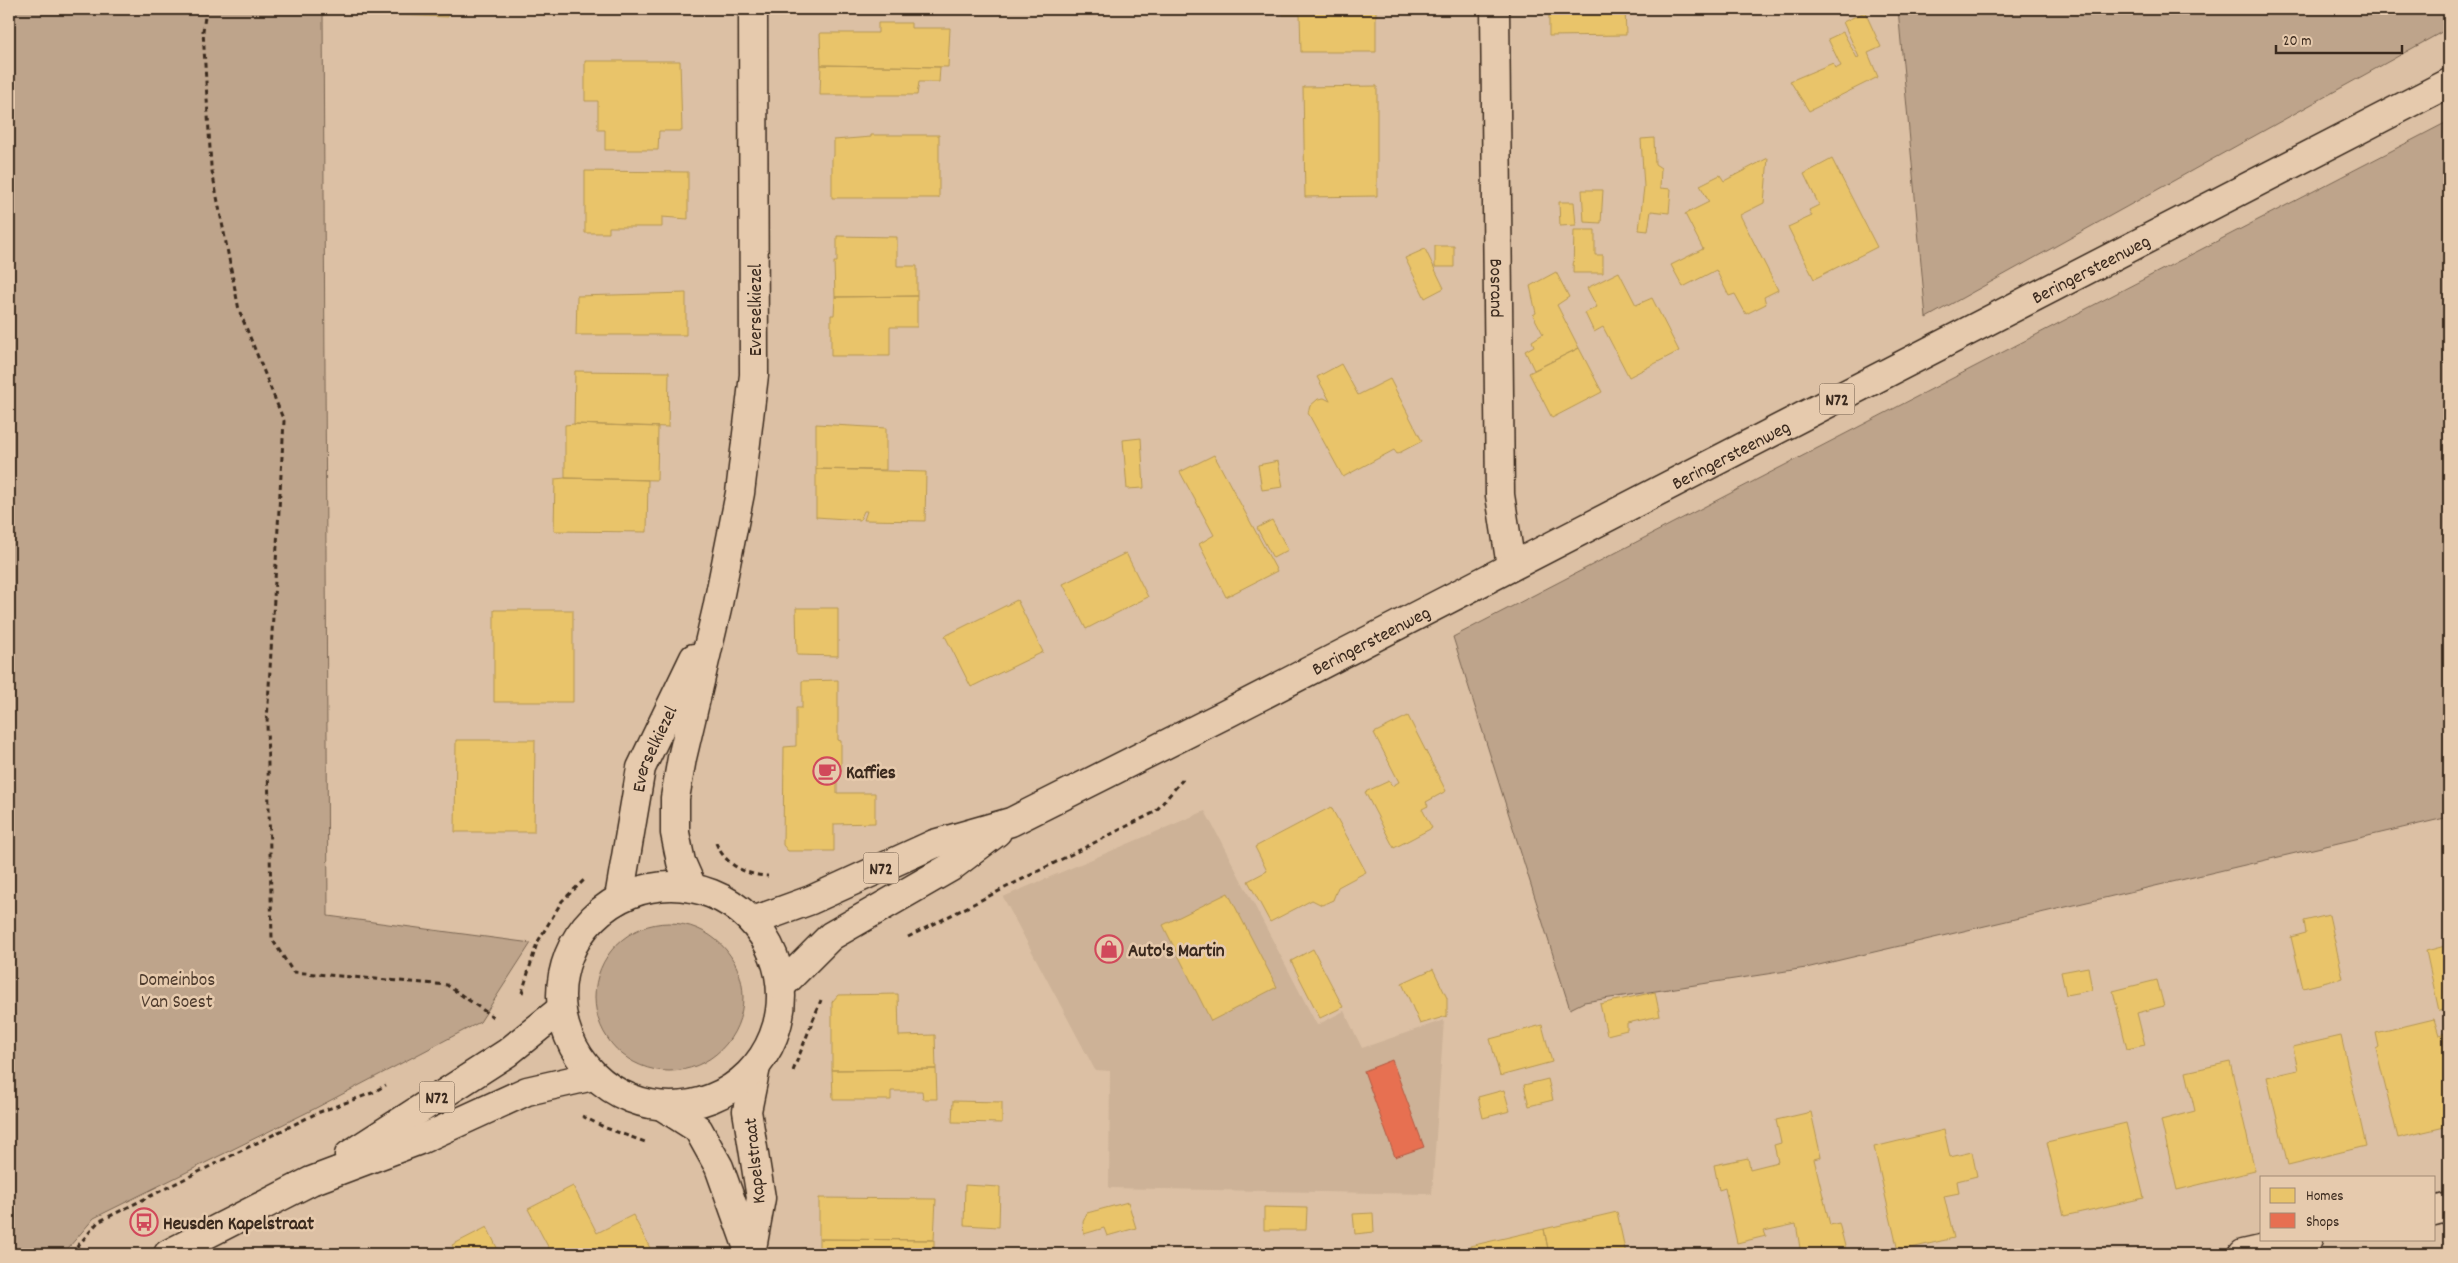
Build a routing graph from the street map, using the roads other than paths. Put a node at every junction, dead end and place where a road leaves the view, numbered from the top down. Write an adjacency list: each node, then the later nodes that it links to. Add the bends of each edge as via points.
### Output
1 (754, 9): 5 (main road, Everselkiezel, via 754,375 740,493)
2 (1495, 9): 4 (main road, Bosrand, via 1500,495)
3 (2449, 83): 4 (main road, Beringersteenweg / N72)
4 (1511, 566): 6 (main road, Beringersteenweg / N72)
5 (717, 609): 7 (main road, Everselkiezel, via 675,798 675,833 681,862); 8 (main road, Everselkiezel, via 641,768)
6 (1011, 822): 9 (main road, Beringersteenweg / N72, via 934,844 811,900); 10 (main road, Beringersteenweg / N72, via 951,867 831,936)
7 (692, 887): 8 (main road, via 655,886); 9 (main road, via 725,899)
8 (619, 898): 11 (main road, via 584,926 564,966)
9 (753, 921): 10 (main road, via 772,951)
10 (781, 986): 12 (main road, via 780,1015 771,1043)
11 (560, 1010): 13 (main road, via 571,1046); 15 (main road, N72, via 508,1052)
12 (756, 1067): 14 (main road, via 730,1090 699,1104); 20 (main road, Kapelstraat, via 747,1111 761,1198)
13 (593, 1076): 14 (main road, via 614,1092 639,1103); 15 (main road, N72, via 527,1091 420,1140)
14 (665, 1108): 20 (main road, Kapelstraat, via 698,1129 719,1167)
15 (311, 1181): 19 (main road, N72)
16 (2449, 1207): 17 (main road)
17 (2436, 1210)
18 (2305, 1240): 21 (main road)
19 (168, 1254)
20 (751, 1254)
21 (2243, 1254)

